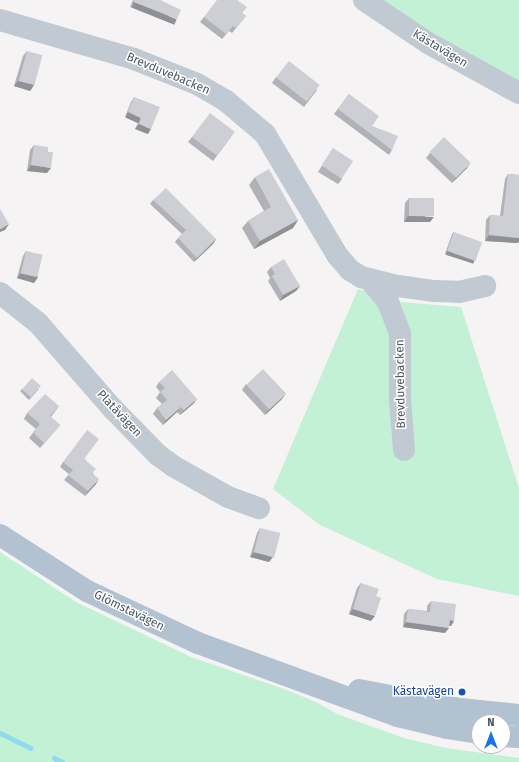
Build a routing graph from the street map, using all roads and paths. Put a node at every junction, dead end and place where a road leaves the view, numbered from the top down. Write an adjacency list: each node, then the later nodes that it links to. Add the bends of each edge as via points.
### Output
1 (364, 0): 3 (street, Kästavägen, via 428,43)
2 (0, 20): 4 (street, Brevduvebacken, via 134,59 197,84 225,100 265,134 337,255 350,270)
3 (519, 93)
4 (369, 279): 5 (street, Brevduvebacken, via 413,289 453,292 476,290); 7 (street, Brevduvebacken, via 388,302 400,334 400,400)
5 (485, 286)
6 (0, 293): 8 (street, Platåvägen, via 38,323 117,413 158,455 215,489)
7 (404, 450)
8 (259, 508)
9 (0, 535): 10 (main road, Glömstavägen, via 64,578 118,607 198,643)
10 (268, 669): 11 (main road, Glömstavägen, via 402,700); 12 (main road, Glömstavägen, via 398,716)
11 (519, 715)
12 (471, 732)

